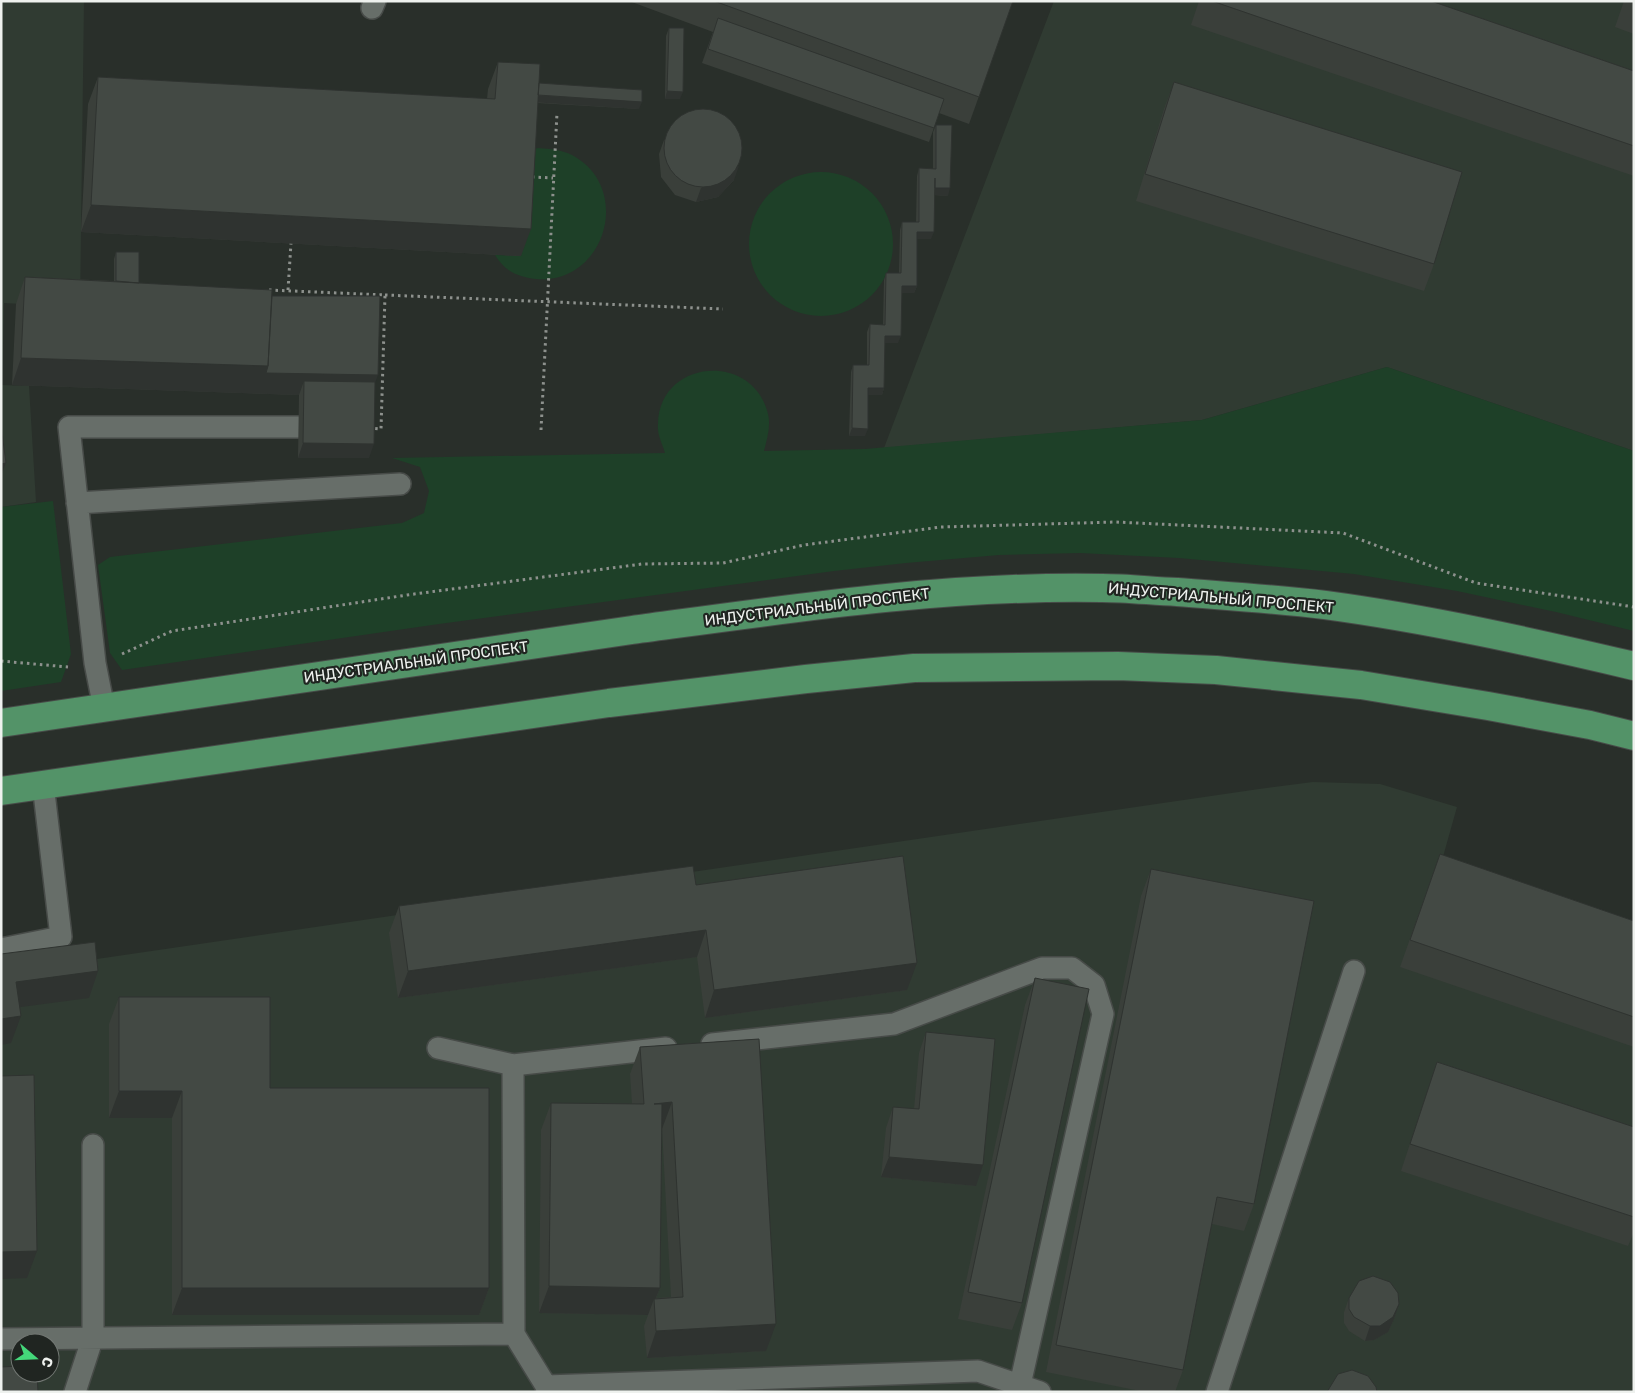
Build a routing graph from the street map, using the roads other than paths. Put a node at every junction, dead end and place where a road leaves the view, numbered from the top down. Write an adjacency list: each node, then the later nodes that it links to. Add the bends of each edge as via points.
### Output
1 (298, 427): 3 (lane, via 68,427)
2 (400, 484): 3 (lane)
3 (77, 503): 5 (lane, via 95,663)
4 (1634, 666): 5 (main road, ИНДУСТРИАЛЬНЫЙ ПРОСПЕКТ, via 1534,642 1326,606 1103,588 982,590 880,597 769,611)
5 (104, 708): 6 (main road, ИНДУСТРИАЛЬНЫЙ ПРОСПЕКТ)
6 (1, 723)
7 (1634, 736): 8 (main road, via 1590,725 1361,685 1216,670 1118,666 914,668 609,703)
8 (43, 784): 9 (main road); 10 (lane, via 61,937)
9 (1, 791)
10 (1, 949)
11 (1354, 971): 22 (lane)
12 (438, 1048): 13 (lane)
13 (513, 1065): 15 (lane); 18 (lane, via 894,1024 1042,968 1072,968 1094,986 1103,1014)
14 (93, 1145): 16 (lane)
15 (514, 1334): 16 (lane); 19 (lane)
16 (93, 1337): 17 (lane); 20 (lane)
17 (1, 1339)
18 (1020, 1385): 19 (lane, via 978,1371); 21 (lane)
19 (546, 1389)
20 (75, 1392)
21 (1040, 1392)
22 (1217, 1392)

